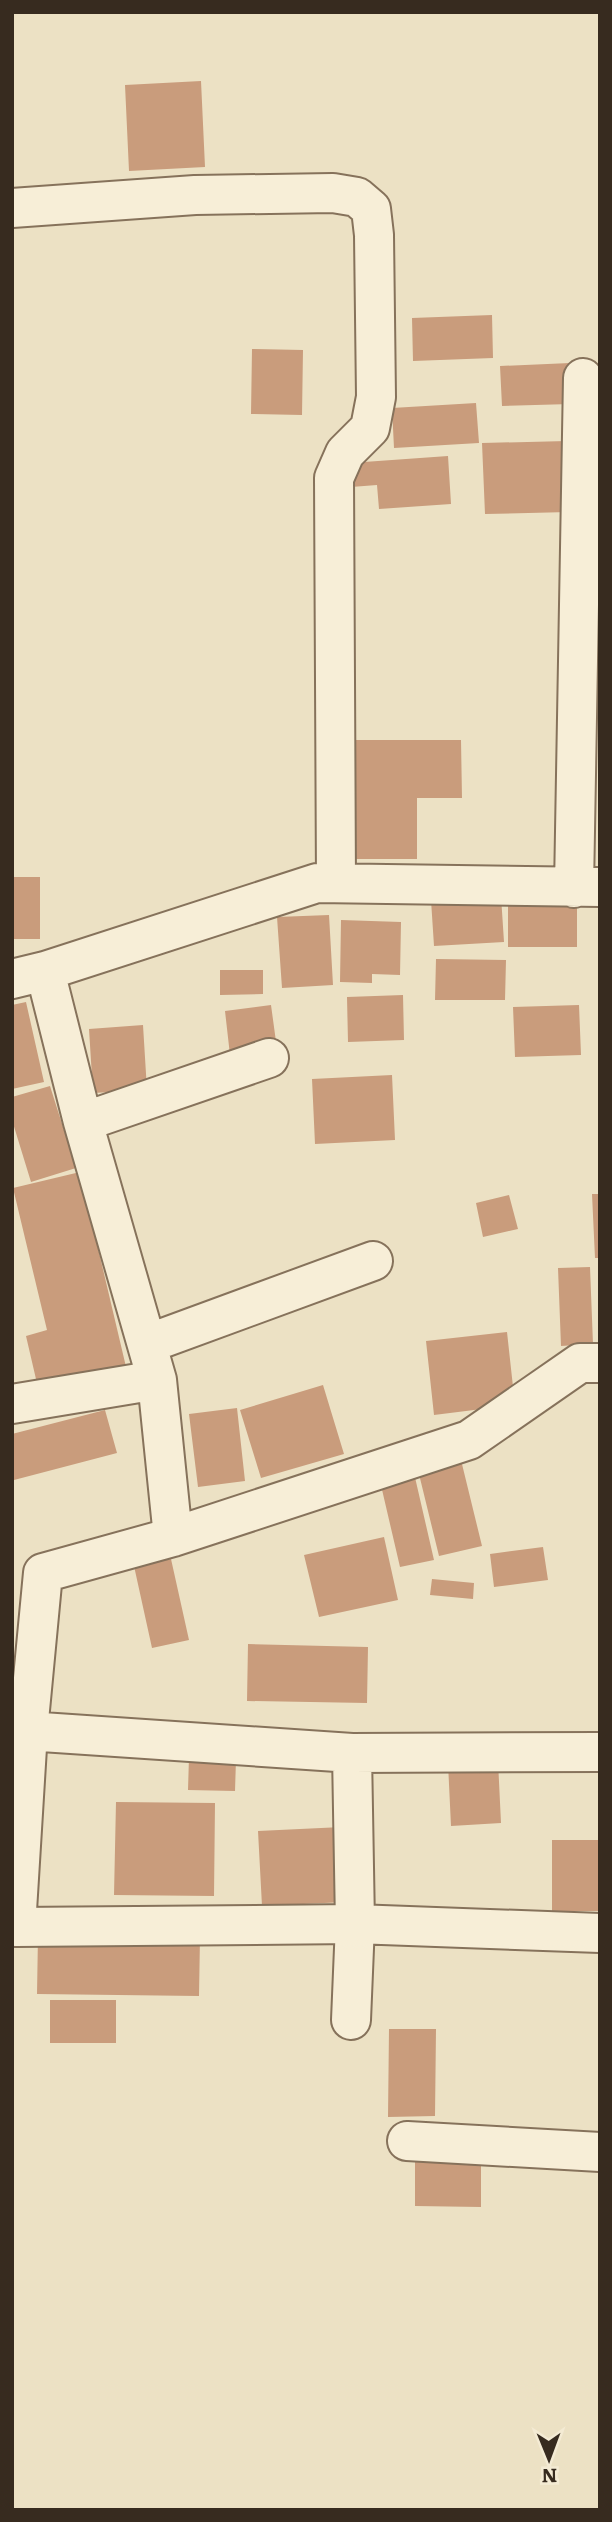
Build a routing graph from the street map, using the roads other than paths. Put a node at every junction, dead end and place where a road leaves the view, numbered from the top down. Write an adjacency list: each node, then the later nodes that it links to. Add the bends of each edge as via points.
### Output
1 (12, 208): 3 (street, via 195,195 333,193 357,197 371,209 376,397 370,428 345,453 334,478)
2 (583, 378): 4 (street)
3 (335, 883): 4 (street); 5 (street, via 317,883)
4 (587, 887)
5 (29, 975): 7 (street)
6 (269, 1058): 7 (street)
7 (83, 1122): 9 (street)
8 (373, 1261): 9 (street)
9 (147, 1344): 11 (street)
10 (600, 1363): 13 (street, via 580,1363 469,1440)
11 (157, 1380): 12 (street); 13 (street)
12 (12, 1404)
13 (173, 1537): 14 (street, via 43,1573)
14 (20, 1730): 16 (street); 17 (street, via 16,1927)
15 (600, 1752): 16 (street)
16 (352, 1754): 17 (street)
17 (355, 1924): 18 (street); 19 (street)
18 (600, 1933)
19 (351, 2020)
20 (407, 2141): 21 (street)
21 (600, 2152)

